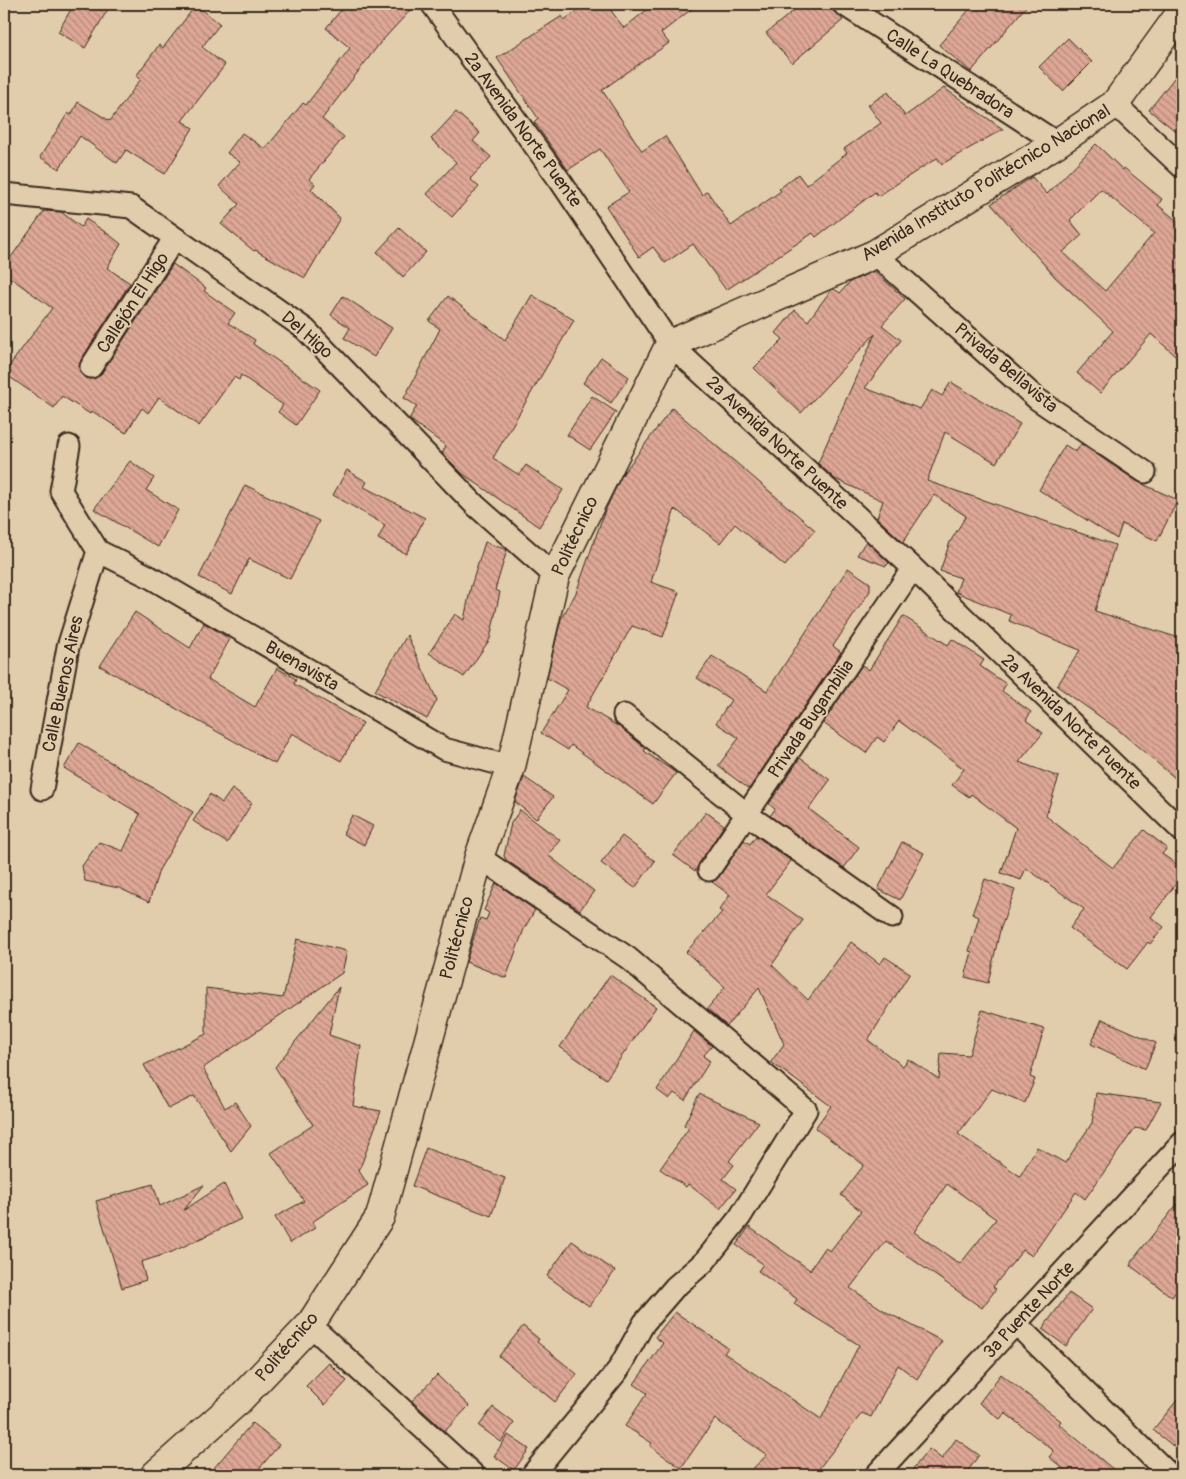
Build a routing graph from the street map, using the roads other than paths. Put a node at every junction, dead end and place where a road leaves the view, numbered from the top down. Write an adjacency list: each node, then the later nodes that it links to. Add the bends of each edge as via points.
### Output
1 (432, 4): 10 (street, 2a Avenida Norte Puente, via 561,182)
2 (843, 4): 5 (street, Calle La Quebradora)
3 (1182, 11): 4 (street, Avenida Instituto Politécnico Nacional)
4 (1115, 104): 5 (street, Avenida Instituto Politécnico Nacional); 6 (street)
5 (1057, 144): 9 (street, Avenida Instituto Politécnico Nacional)
6 (1182, 167)
7 (4, 194): 8 (street, Del Higo, via 131,207)
8 (174, 239): 11 (street, Callejón El Higo); 16 (street, Del Higo, via 305,329 475,505)
9 (875, 254): 10 (street, Avenida Instituto Politécnico Nacional); 13 (street, Privada Bellavista, via 1037,399)
10 (670, 344): 15 (street, 2a Avenida Norte Puente); 16 (street, Politécnico)
11 (91, 368)
12 (69, 446): 14 (street, via 61,491)
13 (1145, 472)
14 (98, 551): 18 (street, Buenavista, via 148,576 444,749); 19 (street, Calle Buenos Aires, via 68,647)
15 (913, 568): 20 (street, Privada Bugambilia); 21 (street, 2a Avenida Norte Puente)
16 (555, 576): 18 (street, Politécnico)
17 (624, 715): 20 (street)
18 (511, 767): 22 (street, Politécnico)
19 (42, 789)
20 (748, 815): 23 (street, Privada Bugambilia); 24 (street)
21 (1182, 831)
22 (479, 857): 27 (street, Politécnico, via 380,1217); 30 (street, via 628,958 806,1110 740,1217 704,1262 675,1286 644,1323 618,1370)
23 (709, 870)
24 (892, 917)
25 (1182, 1143): 26 (street, 3a Puente Norte)
26 (1016, 1324): 31 (street, 3a Puente Norte); 32 (street)
27 (310, 1325): 28 (street, Politécnico, via 238,1401); 29 (street)
28 (155, 1475)
29 (474, 1475)
30 (532, 1475)
31 (876, 1475)
32 (1170, 1475)

